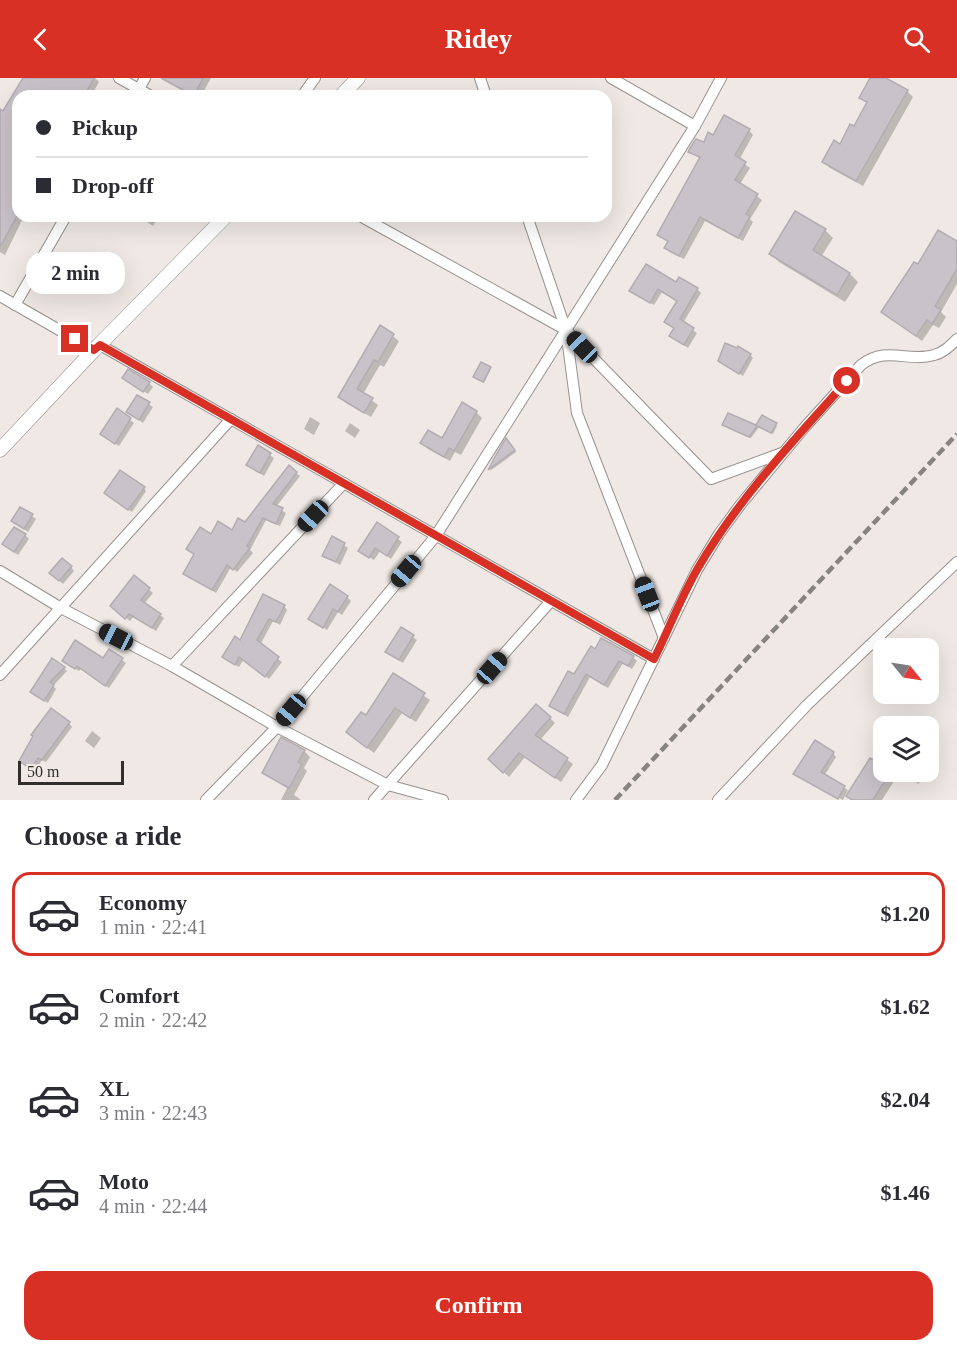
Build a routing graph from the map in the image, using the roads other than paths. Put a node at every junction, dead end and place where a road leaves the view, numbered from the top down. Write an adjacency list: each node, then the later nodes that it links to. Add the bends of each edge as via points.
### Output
1 (119, 78): 5 (street)
2 (358, 78): 6 (street)
3 (611, 78): 7 (street)
4 (721, 78): 7 (street)
5 (133, 90)
6 (347, 90)
7 (695, 126): 14 (street)
8 (63, 222): 13 (street)
9 (220, 222): 16 (street)
10 (371, 222): 14 (street)
11 (529, 222): 14 (street)
12 (0, 296): 13 (street)
13 (15, 305): 16 (street)
14 (566, 330): 19 (street, via 711,479); 21 (street); 26 (street, via 577,413)
15 (957, 339): 19 (street, via 933,356 871,358)
16 (97, 347): 17 (street); 18 (street)
17 (231, 419): 20 (street); 25 (street)
18 (0, 450)
19 (785, 452): 26 (street, via 719,534)
20 (344, 483): 21 (street); 28 (street)
21 (435, 537): 24 (street); 30 (street)
22 (957, 562): 36 (street, via 807,705)
23 (0, 571): 25 (street)
24 (551, 602): 27 (street); 31 (street)
25 (61, 608): 28 (street); 29 (street)
26 (664, 638): 27 (street)
27 (654, 659): 35 (street, via 602,765)
28 (172, 666): 30 (street)
29 (0, 675)
30 (277, 727): 31 (street); 32 (street)
31 (388, 785): 33 (street); 34 (street)
32 (207, 800)
33 (374, 800)
34 (443, 800)
35 (576, 800)
36 (718, 800)

